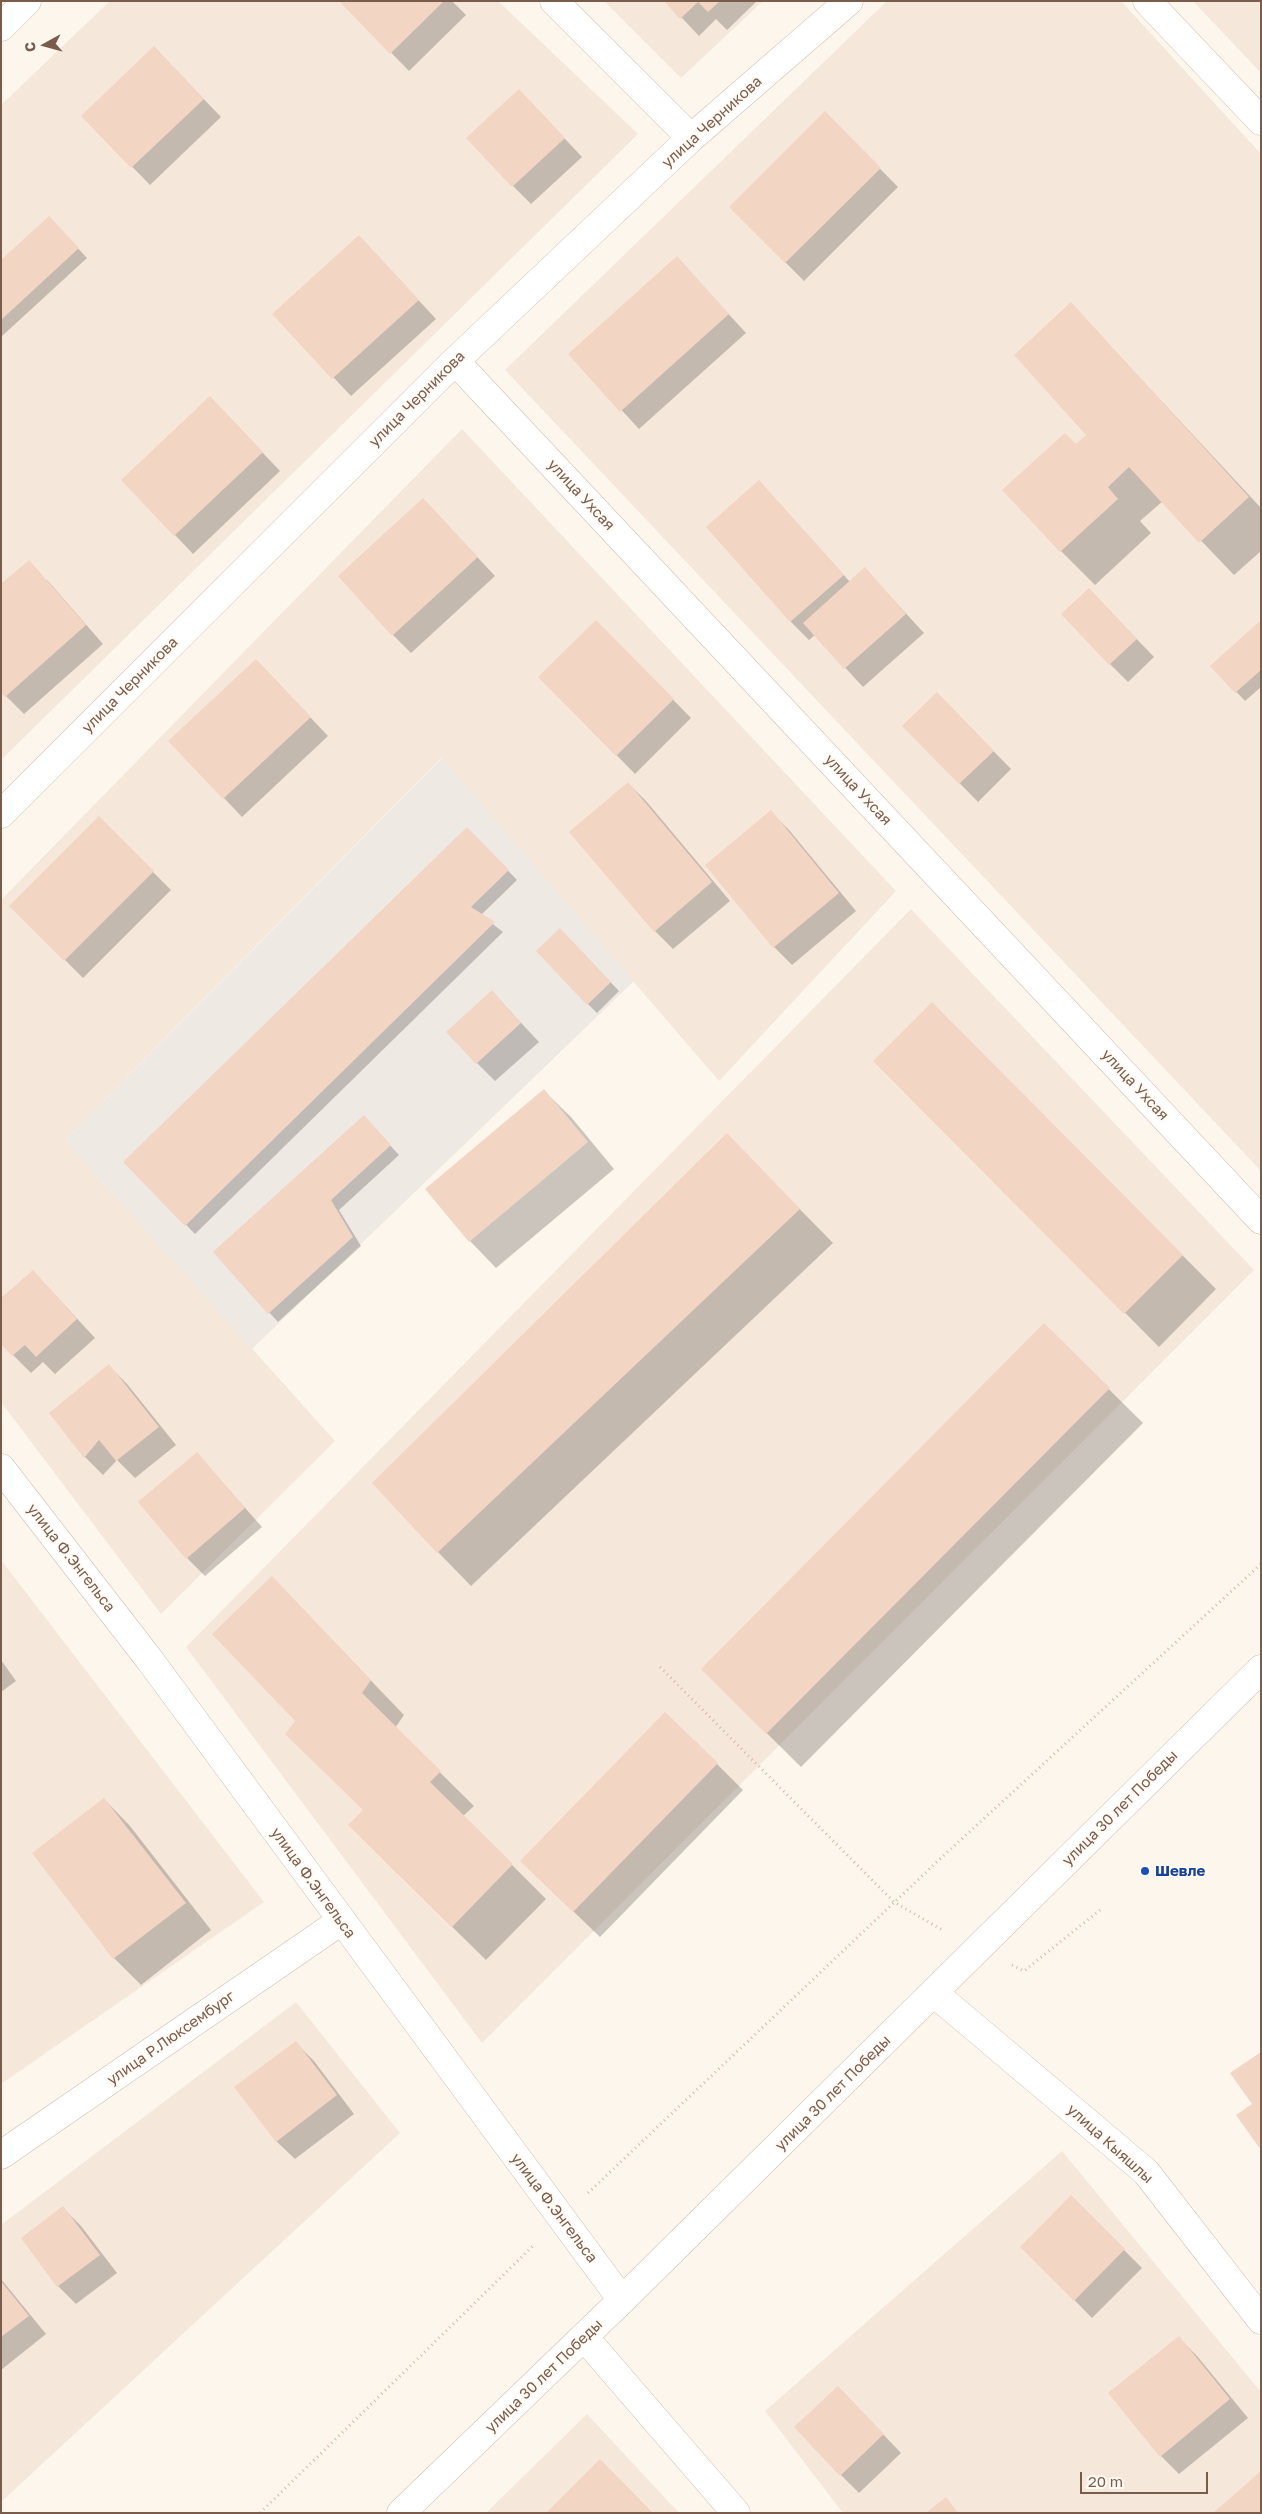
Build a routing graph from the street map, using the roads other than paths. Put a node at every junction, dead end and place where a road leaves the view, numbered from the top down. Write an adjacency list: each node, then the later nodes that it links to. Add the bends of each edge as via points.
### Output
1 (27, 1): 5 (street)
2 (554, 1): 7 (street)
3 (849, 1): 7 (street, улица Черникова)
4 (1147, 1): 6 (street)
5 (1, 27)
6 (1261, 121)
7 (691, 138): 8 (street, улица Черникова)
8 (455, 361): 9 (street, улица Черникова); 10 (street, улица Ухсая)
9 (1, 814)
10 (1261, 1220)
11 (1, 1468): 13 (street, улица Ф.Энгельса, via 149,1659)
12 (1261, 1669): 14 (street, улица 30 лет Победы)
13 (341, 1921): 15 (street, улица Р.Люксембург); 16 (street, улица Ф.Энгельса)
14 (934, 1993): 16 (street, улица 30 лет Победы); 17 (street, улица Кыяшлы, via 1146,2172)
15 (1, 2155)
16 (622, 2300): 18 (street, улица 30 лет Победы)
17 (1261, 2320)
18 (584, 2337): 19 (street, улица 30 лет Победы); 20 (street)
19 (401, 2513)
20 (736, 2513)

